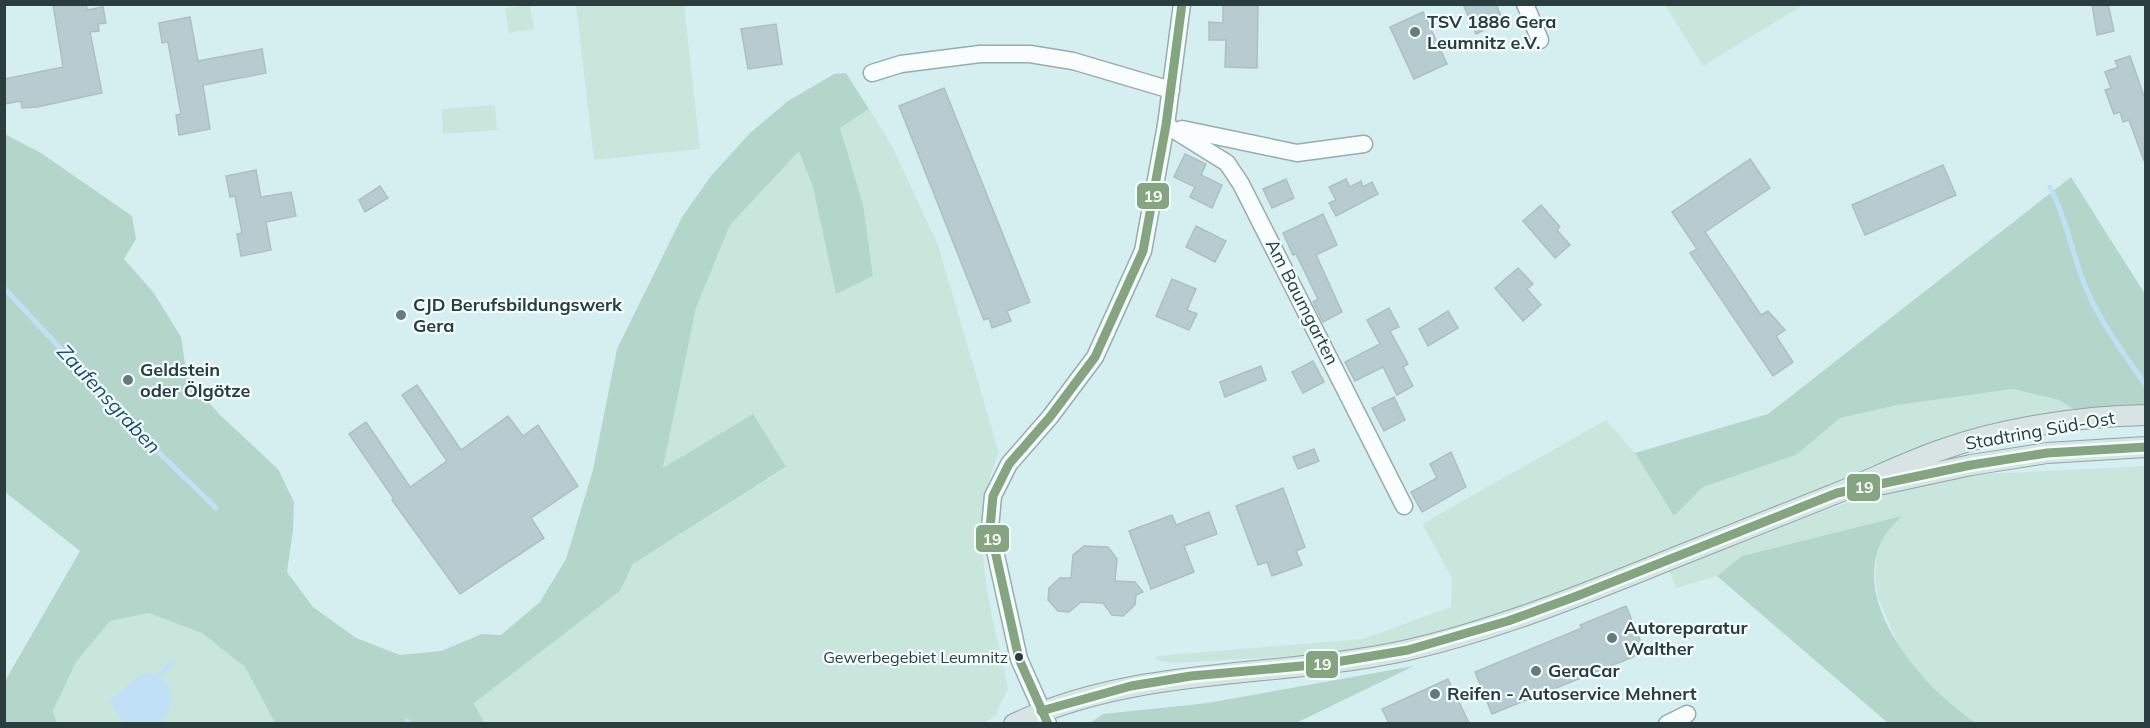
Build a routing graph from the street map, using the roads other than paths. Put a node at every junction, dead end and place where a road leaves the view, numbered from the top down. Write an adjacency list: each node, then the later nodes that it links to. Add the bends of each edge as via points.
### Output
1 (1182, 4): 5 (street)
2 (1525, 4): 3 (street)
3 (1540, 40)
4 (872, 73): 5 (street, via 901,64 957,57 1030,54)
5 (1171, 90): 6 (street)
6 (1166, 125): 7 (street, via 1297,153); 11 (street, Am Baumgarten, via 1227,163 1241,184); 13 (street, via 1143,250 1095,357 1009,464 993,496 990,528 1019,658)
7 (1364, 144)
8 (2145, 415): 10 (main road, Stadtring Süd-Ost, via 2076,421 1943,449)
9 (2145, 447): 10 (main road, Stadtring Süd-Ost, via 2048,453)
10 (1836, 494): 13 (main road, Stadtring Süd-Ost, via 1577,596 1408,650 1324,664 1191,676 1131,686)
11 (1404, 506)
12 (1688, 714): 15 (street)
13 (1045, 717): 14 (main road, Stadtring Süd-Ost)
14 (1014, 723)
15 (1667, 723)

